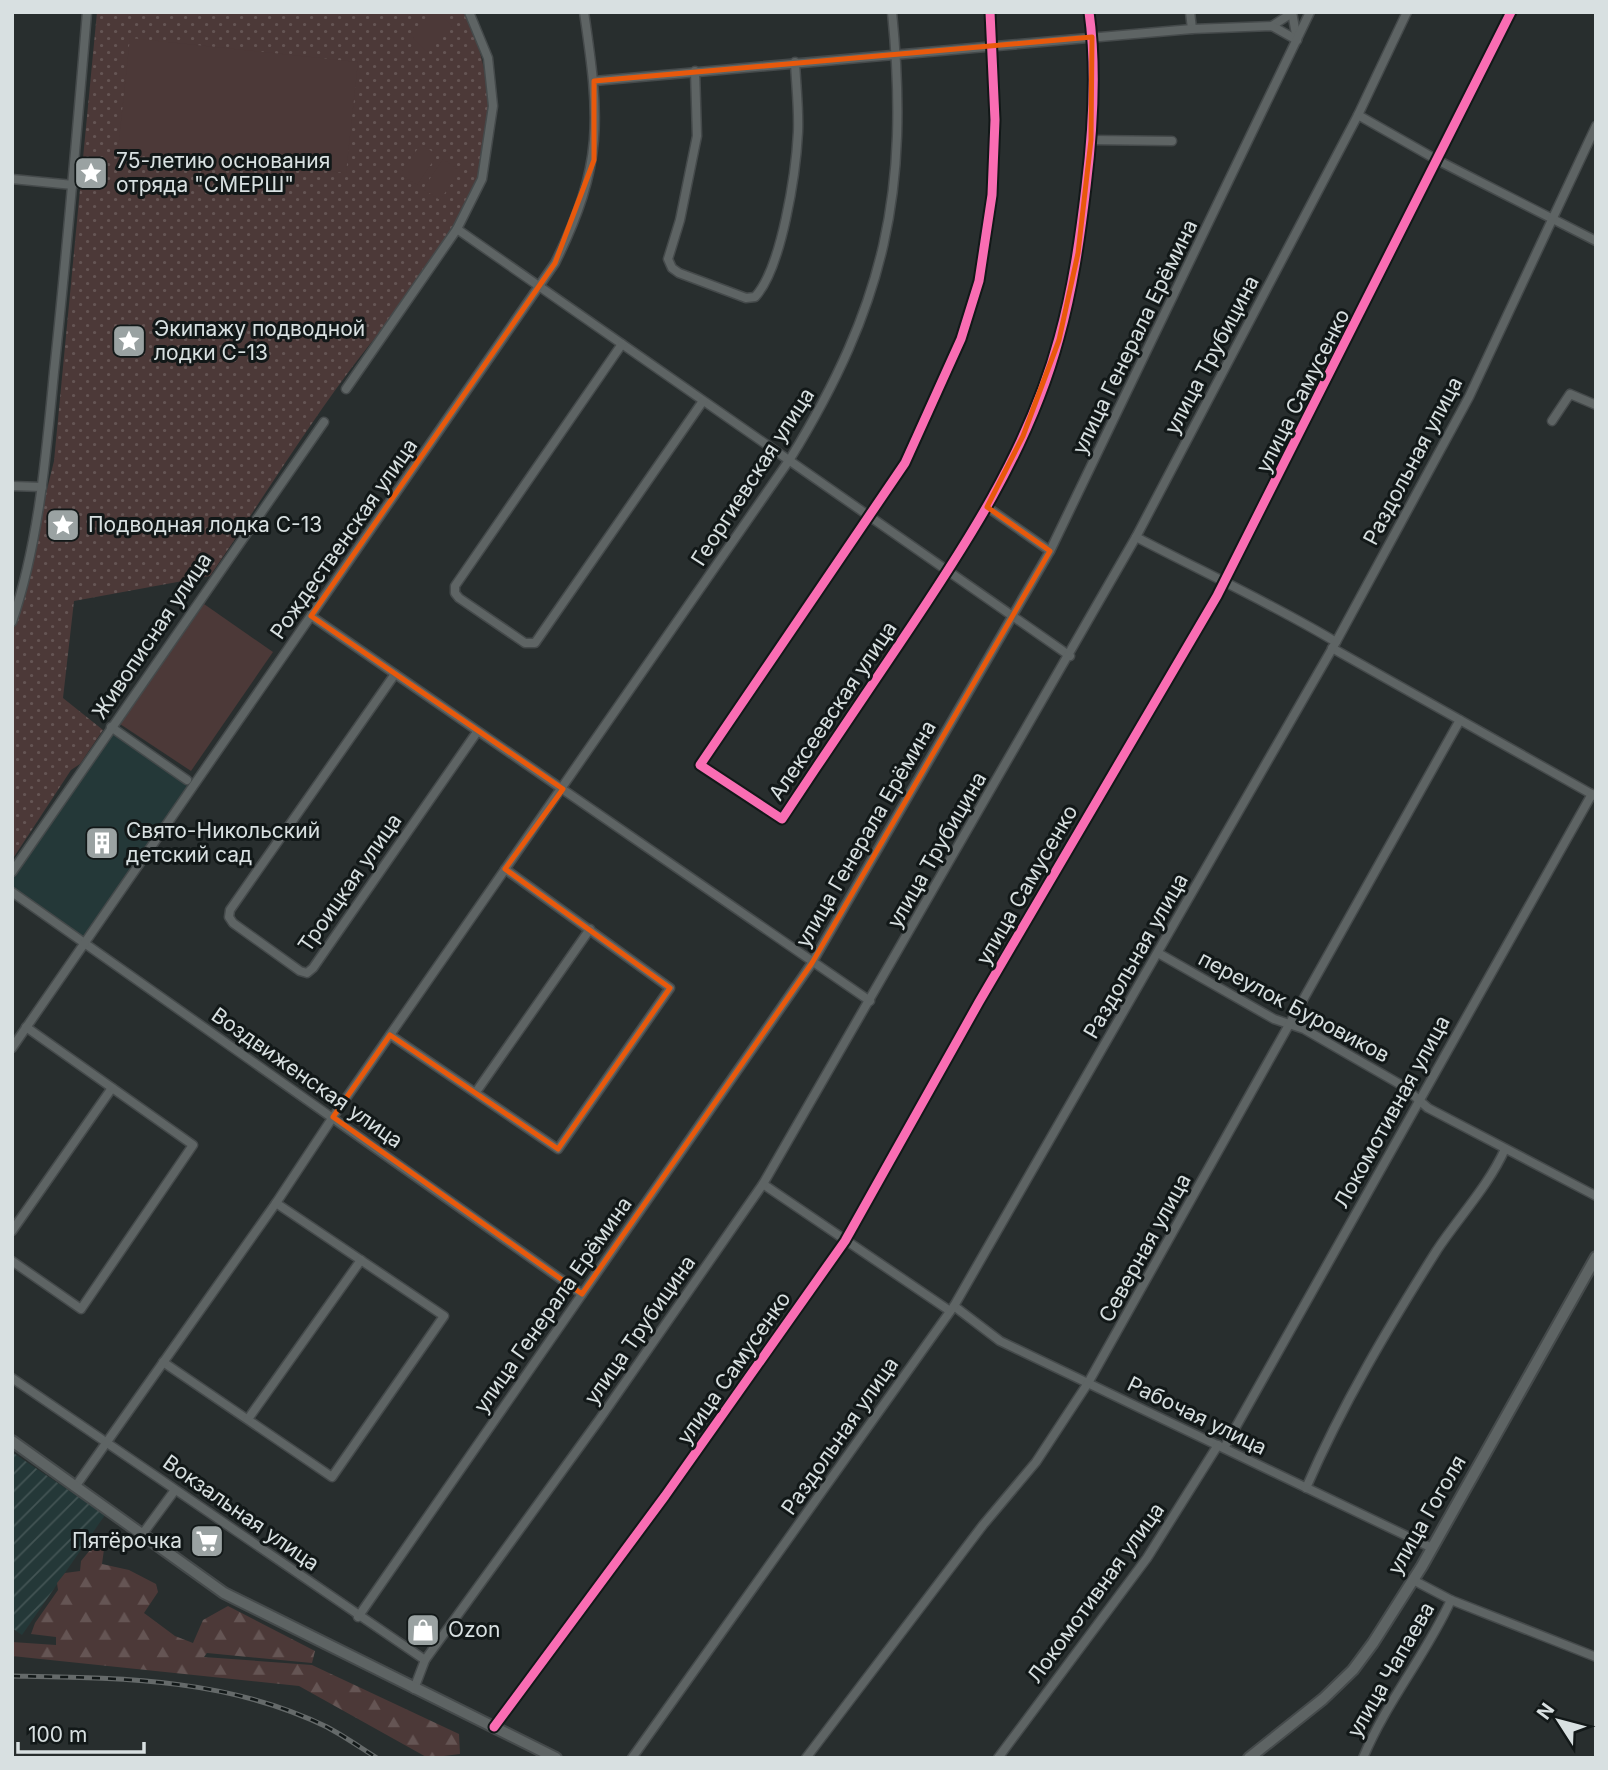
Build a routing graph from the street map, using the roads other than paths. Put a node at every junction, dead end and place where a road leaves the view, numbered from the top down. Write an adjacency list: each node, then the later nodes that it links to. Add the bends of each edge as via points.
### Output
1 (87, 12): 27 (street)
2 (469, 12): 29 (street, via 488,58 493,106 482,179)
3 (584, 12): 20 (street, Рождественская улица)
4 (892, 12): 17 (street, Георгиевская улица)
5 (990, 12): 16 (street)
6 (1089, 12): 14 (street)
7 (1189, 12): 13 (street)
8 (1310, 12): 15 (street, улица Генерала Ерёмина)
9 (1407, 12): 21 (street, улица Трубицина)
10 (1511, 12): 25 (street, улица Самусенко)
11 (1292, 13): 12 (street); 15 (street)
12 (1272, 26): 13 (street); 15 (street)
13 (1192, 29): 14 (street)
14 (1092, 37): 16 (street); 23 (street)
15 (1297, 40): 44 (street, улица Генерала Ерёмина)
16 (994, 48): 17 (street); 42 (street, via 992,195 979,281 937,396 905,463)
17 (896, 53): 18 (street); 38 (street, Георгиевская улица, via 898,159 883,255 866,312 842,367)
18 (795, 62): 19 (street); 19 (street, via 798,132 782,236 764,288 746,298 679,273 668,259 697,135)
19 (695, 71): 20 (street)
20 (594, 81): 31 (street, Рождественская улица, via 594,160 571,230)
21 (1358, 115): 25 (street); 43 (street, улица Трубицина)
22 (1596, 126): 28 (street, Раздольная улица)
23 (1091, 140): 24 (street); 41 (street, via 1078,253 1059,340 1023,436)
24 (1172, 141)
25 (1439, 161): 28 (street); 46 (street, улица Самусенко)
26 (12, 179): 27 (street)
27 (73, 185): 40 (street)
28 (1553, 220): 30 (street); 50 (street, Раздольная улица, via 1469,397)
29 (457, 229): 31 (street); 33 (street)
30 (1596, 241)
31 (540, 288): 32 (street); 48 (street, Рождественская улица)
32 (622, 344): 34 (street); 34 (street, via 454,586 459,598 526,643 535,643)
33 (345, 389)
34 (703, 401): 38 (street)
35 (1596, 405): 36 (street, via 1570,394)
36 (1552, 421)
37 (324, 422): 54 (street, Живописная улица)
38 (790, 459): 42 (street); 57 (street, Георгиевская улица)
39 (12, 486): 40 (street)
40 (42, 487): 49 (street)
41 (987, 507): 44 (street); 45 (street)
42 (869, 516): 45 (street); 45 (street, Алексеевская улица, via 700,765 782,819)
43 (1136, 537): 46 (street); 51 (street, улица Трубицина)
44 (1050, 551): 47 (street, улица Генерала Ерёмина)
45 (949, 570): 47 (street)
46 (1224, 583): 50 (street, via 1288,614); 80 (street, улица Самусенко)
47 (1013, 613): 51 (street); 65 (street, улица Генерала Ерёмина)
48 (311, 616): 52 (street); 63 (street, Рождественская улица)
49 (12, 622)
50 (1334, 645): 53 (street); 64 (street, Раздольная улица)
51 (1070, 656): 66 (street, улица Трубицина)
52 (395, 674): 55 (street); 55 (street, Троицкая улица, via 230,910 233,923 307,973)
53 (1460, 720): 58 (street); 67 (street, Северная улица)
54 (111, 727): 56 (street); 60 (street, Живописная улица)
55 (477, 732): 57 (street)
56 (187, 780)
57 (563, 789): 59 (street, Георгиевская улица); 65 (street)
58 (1594, 795): 73 (street, Локомотивная улица)
59 (505, 869): 62 (street); 69 (street, Георгиевская улица)
60 (12, 872)
61 (12, 892): 63 (street, Воздвиженская улица)
62 (590, 929): 72 (street); 72 (street, via 670,988 558,1149)
63 (84, 943): 68 (street, Рождественская улица); 74 (street, Воздвиженская улица)
64 (1158, 953): 67 (street, переулок Буровиков); 85 (street, Раздольная улица)
65 (812, 963): 66 (street); 84 (street, улица Генерала Ерёмина)
66 (870, 1001): 76 (street, улица Трубицина)
67 (1290, 1026): 73 (street, переулок Буровиков, via 1381,1074); 88 (street, Северная улица)
68 (26, 1027): 70 (street, Рождественская улица); 71 (street)
69 (390, 1035): 72 (street); 74 (street, Георгиевская улица)
70 (12, 1048)
71 (112, 1088): 79 (street); 83 (street, via 193,1145 80,1308)
72 (477, 1092)
73 (1418, 1100): 75 (street, переулок Буровиков); 92 (street, Локомотивная улица)
74 (332, 1117): 78 (street, Георгиевская улица); 84 (street, Воздвиженская улица)
75 (1505, 1149): 77 (street, переулок Буровиков); 94 (street, via 1375,1354)
76 (763, 1184): 80 (street, Рабочая улица); 102 (street, улица Трубицина)
77 (1596, 1196)
78 (276, 1203): 82 (street); 86 (street, Георгиевская улица)
79 (12, 1231)
80 (845, 1241): 85 (street, Рабочая улица); 104 (street, улица Самусенко)
81 (1596, 1257): 97 (main road, улица Гоголя)
82 (361, 1260): 89 (street); 89 (street, via 444,1316 332,1476)
83 (12, 1261)
84 (582, 1294): 100 (street, улица Генерала Ерёмина)
85 (952, 1308): 88 (street, Рабочая улица, via 1000,1340); 106 (street, Раздольная улица)
86 (163, 1362): 89 (street); 91 (street, Георгиевская улица)
87 (12, 1378): 91 (street, Вокзальная улица)
88 (1088, 1383): 92 (street, Рабочая улица); 107 (street, Северная улица, via 1036,1462)
89 (248, 1419)
90 (12, 1441): 93 (main road)
91 (106, 1441): 93 (street, Георгиевская улица); 95 (street, Вокзальная улица)
92 (1221, 1447): 94 (street, Рабочая улица); 108 (street, Локомотивная улица, via 1147,1558)
93 (75, 1487): 96 (main road)
94 (1306, 1488): 97 (street, Рабочая улица)
95 (175, 1490): 96 (street); 100 (street, Вокзальная улица)
96 (141, 1536): 103 (main road, via 225,1593)
97 (1432, 1548): 98 (main road, улица Гоголя)
98 (1413, 1580): 99 (street); 109 (main road, улица Гоголя, via 1353,1670)
99 (1451, 1600): 101 (street); 110 (street, улица Чапаева, via 1440,1625 1396,1690)
100 (358, 1618): 102 (street, Вокзальная улица)
101 (1596, 1657)
102 (425, 1660): 103 (street)
103 (414, 1689): 104 (main road)
104 (494, 1727): 105 (main road)
105 (556, 1758)
106 (632, 1758)
107 (807, 1758)
108 (999, 1758)
109 (1250, 1758)
110 (1363, 1758)

